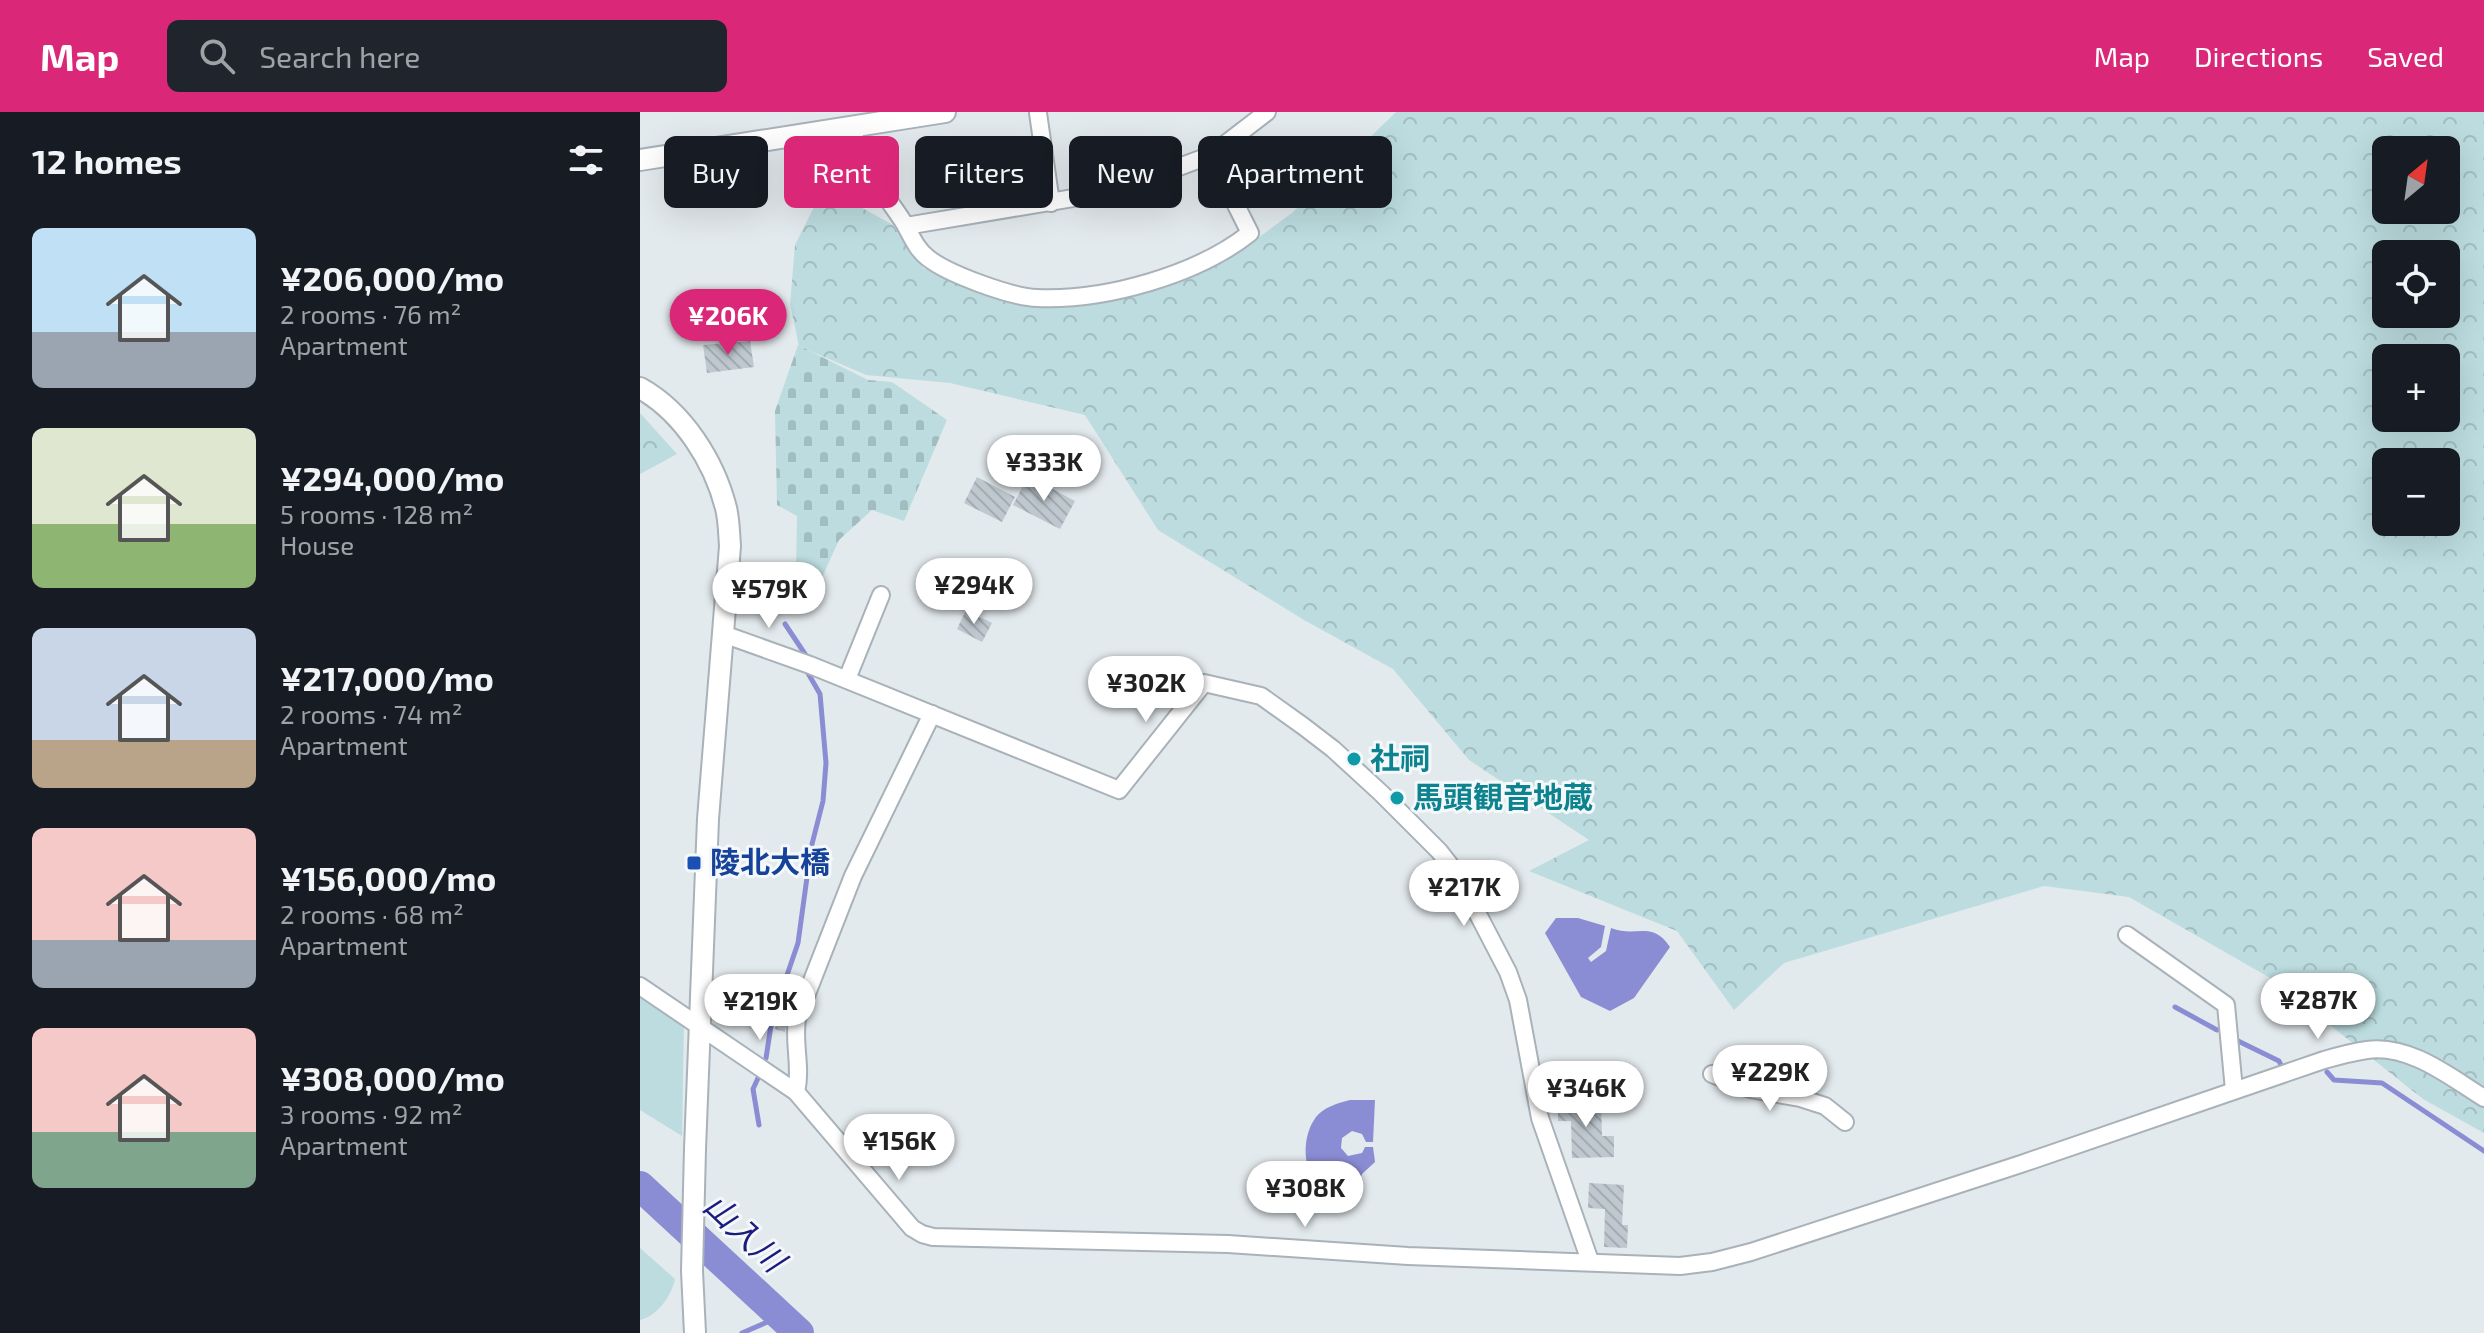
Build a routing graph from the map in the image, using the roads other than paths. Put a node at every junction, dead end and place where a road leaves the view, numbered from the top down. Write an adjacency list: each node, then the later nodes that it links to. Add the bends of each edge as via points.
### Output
1 (945, 112): 4 (street)
2 (1267, 112): 6 (street)
3 (1038, 113): 5 (street)
4 (849, 119): 7 (street); 12 (street, via 867,167)
5 (1041, 136)
6 (1236, 136)
7 (640, 160)
8 (1198, 160): 9 (street, via 1115,191)
9 (1053, 203)
10 (1019, 208): 12 (street)
11 (1238, 208): 12 (street, via 1250,233 1227,251 1128,287 1035,298 945,269 916,246)
12 (906, 226)
13 (640, 388): 15 (street, via 674,414 698,445 726,510 730,546)
14 (881, 595): 16 (street)
15 (723, 634): 16 (street); 20 (street, via 708,819)
16 (847, 679): 17 (street)
17 (932, 714): 23 (street, via 853,876 797,1019); 26 (street, via 1119,790 1204,683 1261,696 1333,749 1439,851 1479,912 1518,1000 1540,1118)
18 (2127, 935): 22 (street, via 2226,1005)
19 (640, 986): 20 (street)
20 (701, 1026): 23 (street); 27 (street, via 692,1271)
21 (1712, 1074): 25 (street, via 1750,1089 1825,1106)
22 (2234, 1090): 24 (street, via 2370,1049 2419,1059); 26 (street, via 1751,1252 1680,1266)
23 (796, 1092): 26 (street, via 912,1228 933,1237 1213,1243)
24 (2484, 1098)
25 (1845, 1122)
26 (1590, 1261)
27 (695, 1333)

